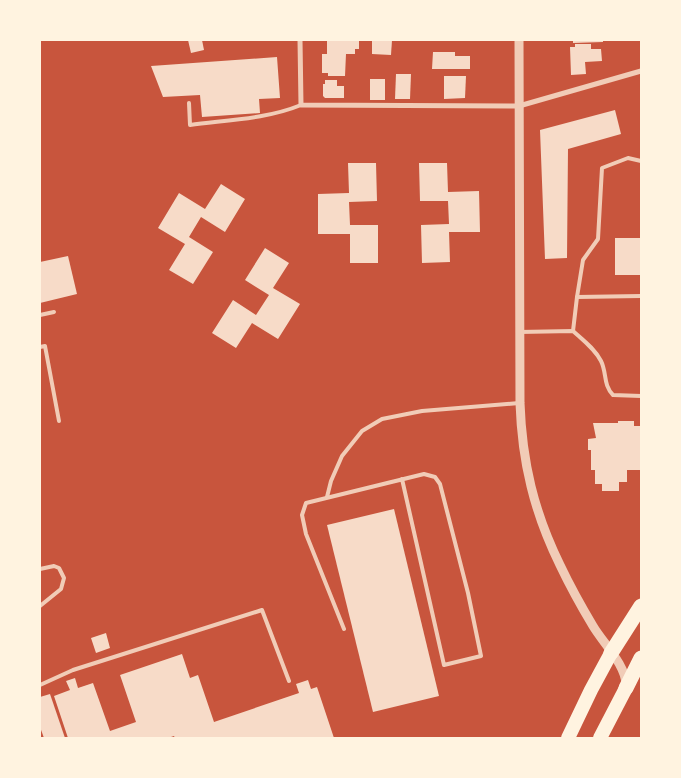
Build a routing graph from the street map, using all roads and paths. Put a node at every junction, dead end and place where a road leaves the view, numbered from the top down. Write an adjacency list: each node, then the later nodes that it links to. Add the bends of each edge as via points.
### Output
1 (300, 40): 5 (street)
2 (519, 40): 6 (street)
3 (641, 71): 6 (street)
4 (189, 103): 5 (lane, via 190,125 286,111)
5 (301, 105): 6 (street)
6 (519, 106): 13 (street)
7 (641, 161): 9 (lane, via 628,158 602,168 598,240 583,260)
8 (641, 296): 9 (lane)
9 (576, 297): 12 (lane)
10 (54, 312): 11 (lane)
11 (40, 315)
12 (573, 331): 13 (lane); 15 (lane, via 602,362 608,390 613,395)
13 (520, 332): 16 (street)
14 (40, 347): 17 (lane, via 45,346)
15 (641, 396)
16 (520, 403): 19 (lane, via 422,411 382,419 362,431 342,456); 24 (street, via 522,448 538,515 566,577)
17 (60, 421)
18 (402, 479): 18 (lane, via 444,665 481,656 440,484 435,477 424,474); 19 (lane)
19 (327, 497): 23 (lane, via 306,503 303,525)
20 (40, 570): 21 (lane, via 54,566 59,568 64,578 61,589)
21 (40, 606)
22 (641, 606): 24 (highway)
23 (344, 629)
24 (611, 654): 28 (street, via 624,672); 29 (highway)
25 (641, 658): 28 (highway)
26 (289, 681): 27 (lane, via 262,610 73,670)
27 (40, 685)
28 (626, 688): 30 (highway)
29 (568, 738)
30 (600, 738)

